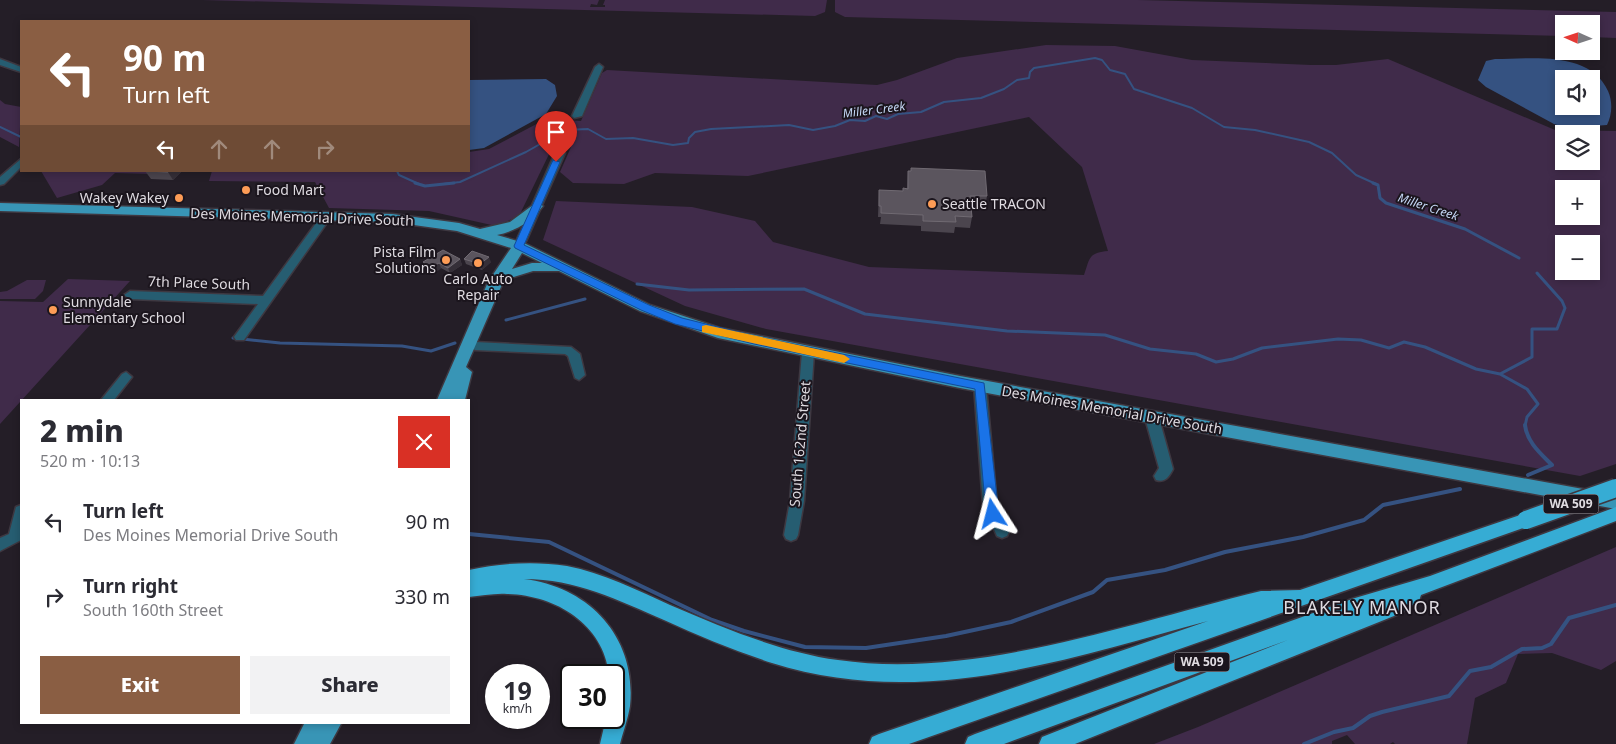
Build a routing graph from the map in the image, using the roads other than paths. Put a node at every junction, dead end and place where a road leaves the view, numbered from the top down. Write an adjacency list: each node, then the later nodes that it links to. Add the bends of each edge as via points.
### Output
1 (0, 62): 3 (street)
2 (599, 67): 4 (street)
3 (20, 70)
4 (577, 116)
5 (560, 153): 8 (street)
6 (20, 163): 7 (street)
7 (0, 182)
8 (537, 206): 11 (main road, via 515,226 497,232); 12 (street)
9 (0, 207): 10 (main road, Des Moines Memorial Drive South)
10 (326, 216): 11 (main road, Des Moines Memorial Drive South, via 392,218); 16 (street)
11 (476, 231): 12 (main road, Des Moines Memorial Drive South)
12 (519, 246): 13 (main road, Des Moines Memorial Drive South); 14 (main road)
13 (566, 269): 14 (main road, via 532,267); 19 (main road, Des Moines Memorial Drive South, via 679,321)
14 (508, 270): 18 (main road); 24 (main road, via 495,282)
15 (130, 295): 16 (street, 7th Place South)
16 (266, 300): 17 (street)
17 (240, 337)
18 (474, 346): 20 (street, via 567,350 574,354); 25 (main road)
19 (808, 352): 22 (main road, Des Moines Memorial Drive South); 33 (street, South 162nd Street, via 797,501)
20 (579, 375)
21 (126, 377): 23 (street)
22 (980, 386): 26 (main road, Des Moines Memorial Drive South); 32 (street, via 990,505)
23 (108, 399)
24 (445, 399)
25 (457, 399)
26 (1152, 418): 27 (street, via 1166,468); 29 (main road, Des Moines Memorial Drive South)
27 (1161, 476)
28 (1616, 488): 39 (highway, WA 509, bridge)
29 (1616, 502)
30 (1616, 514): 37 (highway, WA 509)
31 (20, 521): 34 (street)
32 (1002, 532)
33 (791, 535)
34 (18, 541): 35 (street)
35 (0, 545)
36 (470, 578): 39 (highway, via 524,570 582,577 734,642 798,662 864,673 964,671 1017,662 1261,599)
37 (1430, 584): 46 (highway, WA 509, via 1354,607); 47 (highway, via 1392,608)
38 (470, 589): 44 (highway, via 508,585 542,589 571,601 594,618 611,642 620,675 620,710)
39 (1299, 598): 45 (highway, WA 509)
40 (316, 724): 42 (main road)
41 (331, 724): 43 (main road)
42 (304, 744)
43 (318, 744)
44 (610, 744)
45 (879, 744)
46 (975, 744)
47 (1048, 744)

